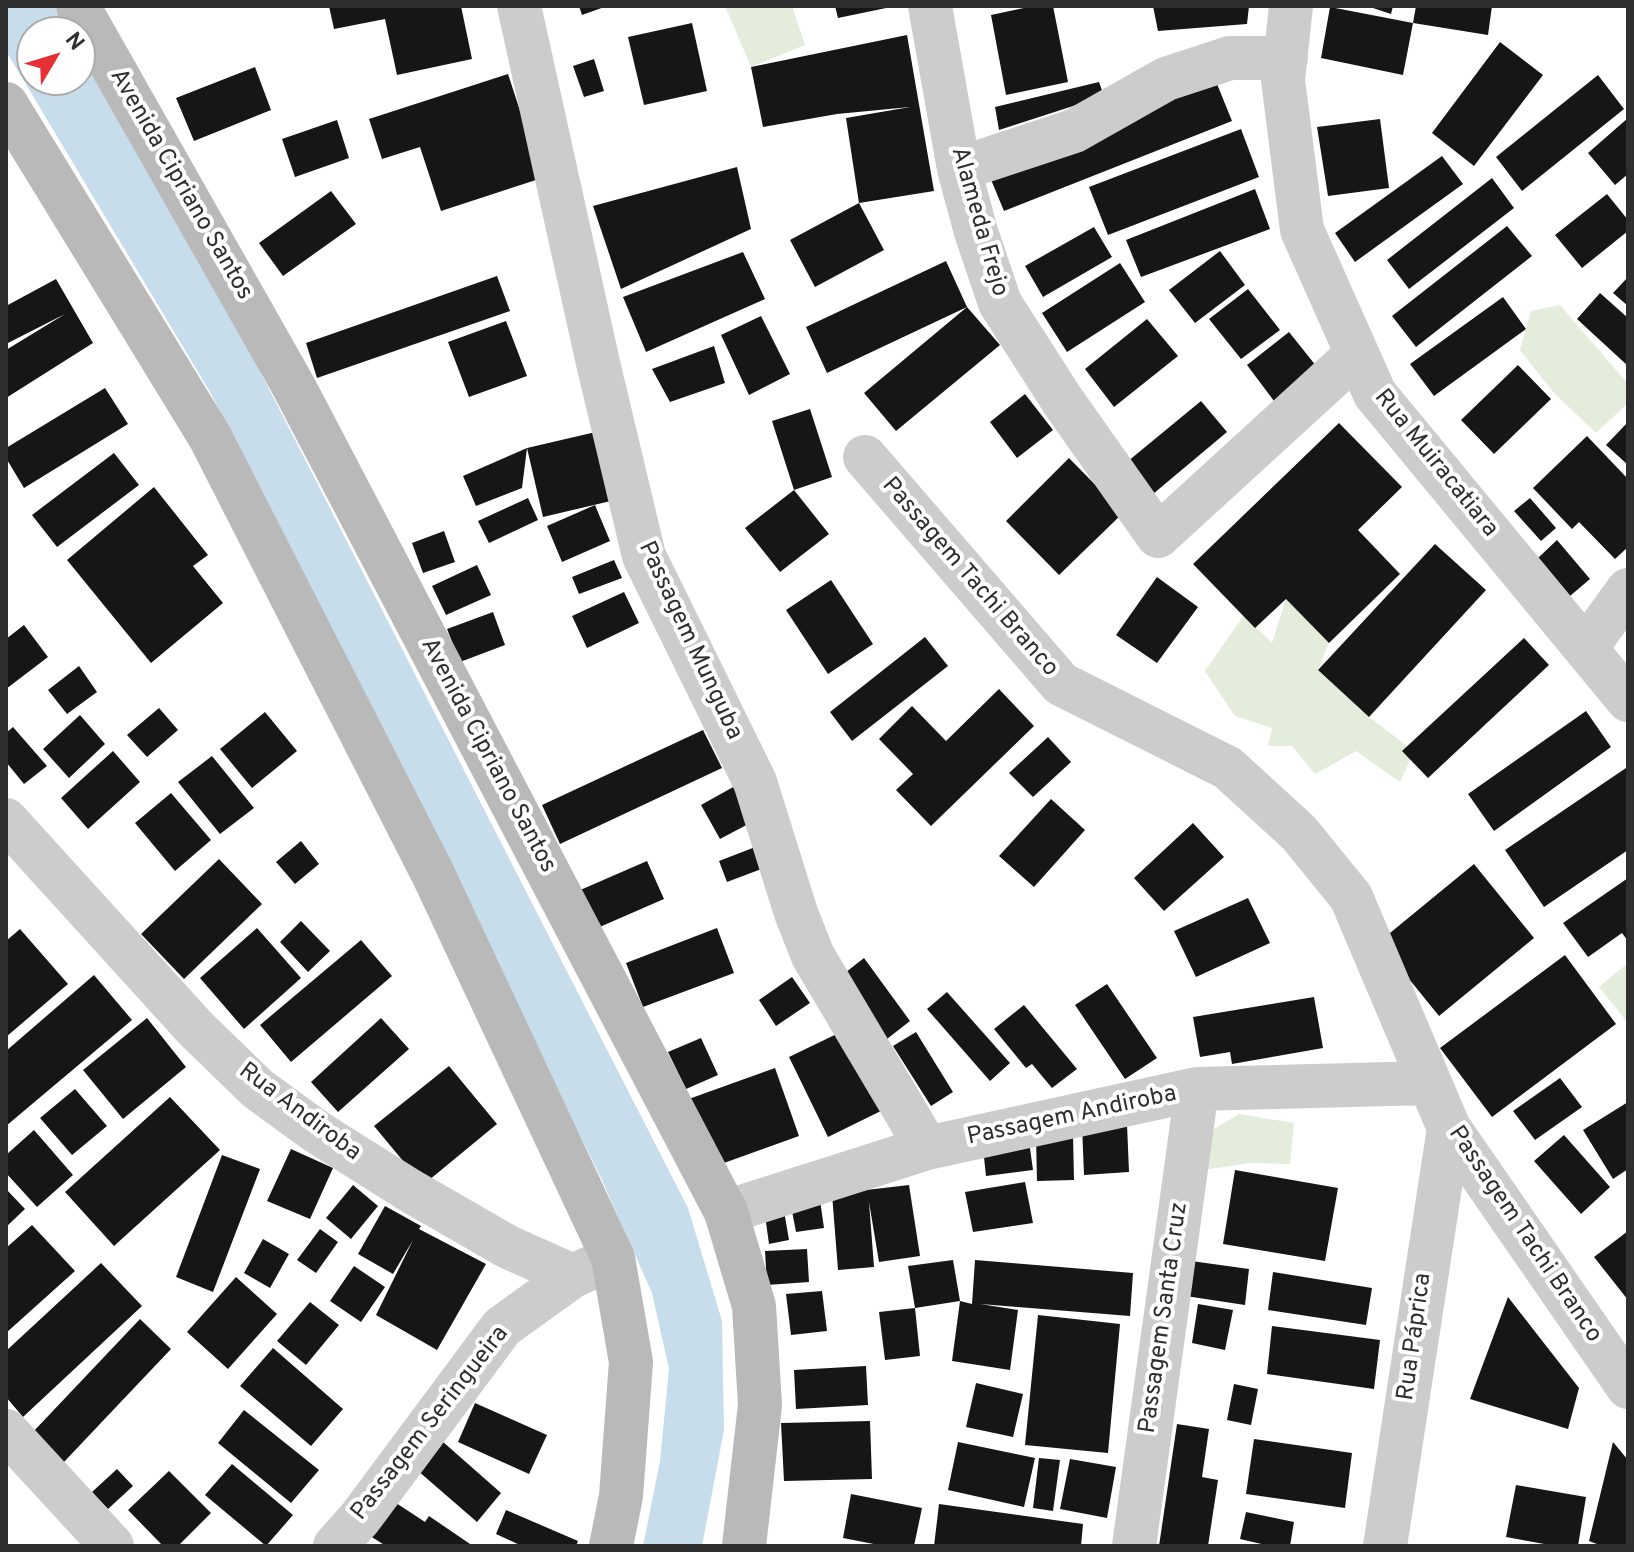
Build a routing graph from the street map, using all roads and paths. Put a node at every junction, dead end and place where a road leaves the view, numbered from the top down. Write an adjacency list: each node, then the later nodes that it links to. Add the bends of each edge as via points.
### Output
1 (78, 6): 18 (street, Avenida Cipriano Santos, via 294,387)
2 (519, 6): 17 (street, Passagem Munguba, via 644,556 755,782 813,956)
3 (930, 6): 7 (street, Alameda Frejo)
4 (1291, 6): 5 (street, Rua Muiracatiara)
5 (1286, 58): 7 (street, via 1230,58 1166,79 1074,131); 8 (street, Rua Muiracatiara, via 1283,80 1302,230)
6 (6, 104): 19 (street, via 210,437 433,874)
7 (959, 169): 8 (street, Alameda Frejo, via 1000,303 1158,536)
8 (1357, 354): 11 (street, Rua Muiracatiara, via 1375,394)
9 (865, 457): 14 (street, Passagem Tachi Branco, via 1061,684 1228,768 1299,833 1351,897)
10 (1628, 590): 11 (street)
11 (1586, 648): 12 (street, Rua Muiracatiara)
12 (1628, 700)
13 (6, 820): 20 (street, Rua Andiroba, via 196,1029 258,1089 409,1190 508,1247)
14 (1429, 1083): 15 (street, Passagem Andiroba); 16 (street, Passagem Tachi Branco)
15 (1197, 1089): 17 (street, Passagem Andiroba); 27 (street, Passagem Santa Cruz)
16 (1449, 1128): 21 (street, Passagem Tachi Branco); 28 (street, Rua Páprica)
17 (927, 1148): 18 (street, Passagem Andiroba)
18 (726, 1212): 26 (street, Avenida Cipriano Santos, via 754,1306 760,1405)
19 (613, 1258): 20 (street, Passagem Seringueira); 25 (street, via 631,1362 621,1496)
20 (573, 1276): 24 (street, Passagem Seringueira, via 502,1327)
21 (1628, 1387)
22 (6, 1431): 23 (street)
23 (105, 1544)
24 (335, 1546)
25 (611, 1546)
26 (744, 1546)
27 (1134, 1546)
28 (1385, 1546)

